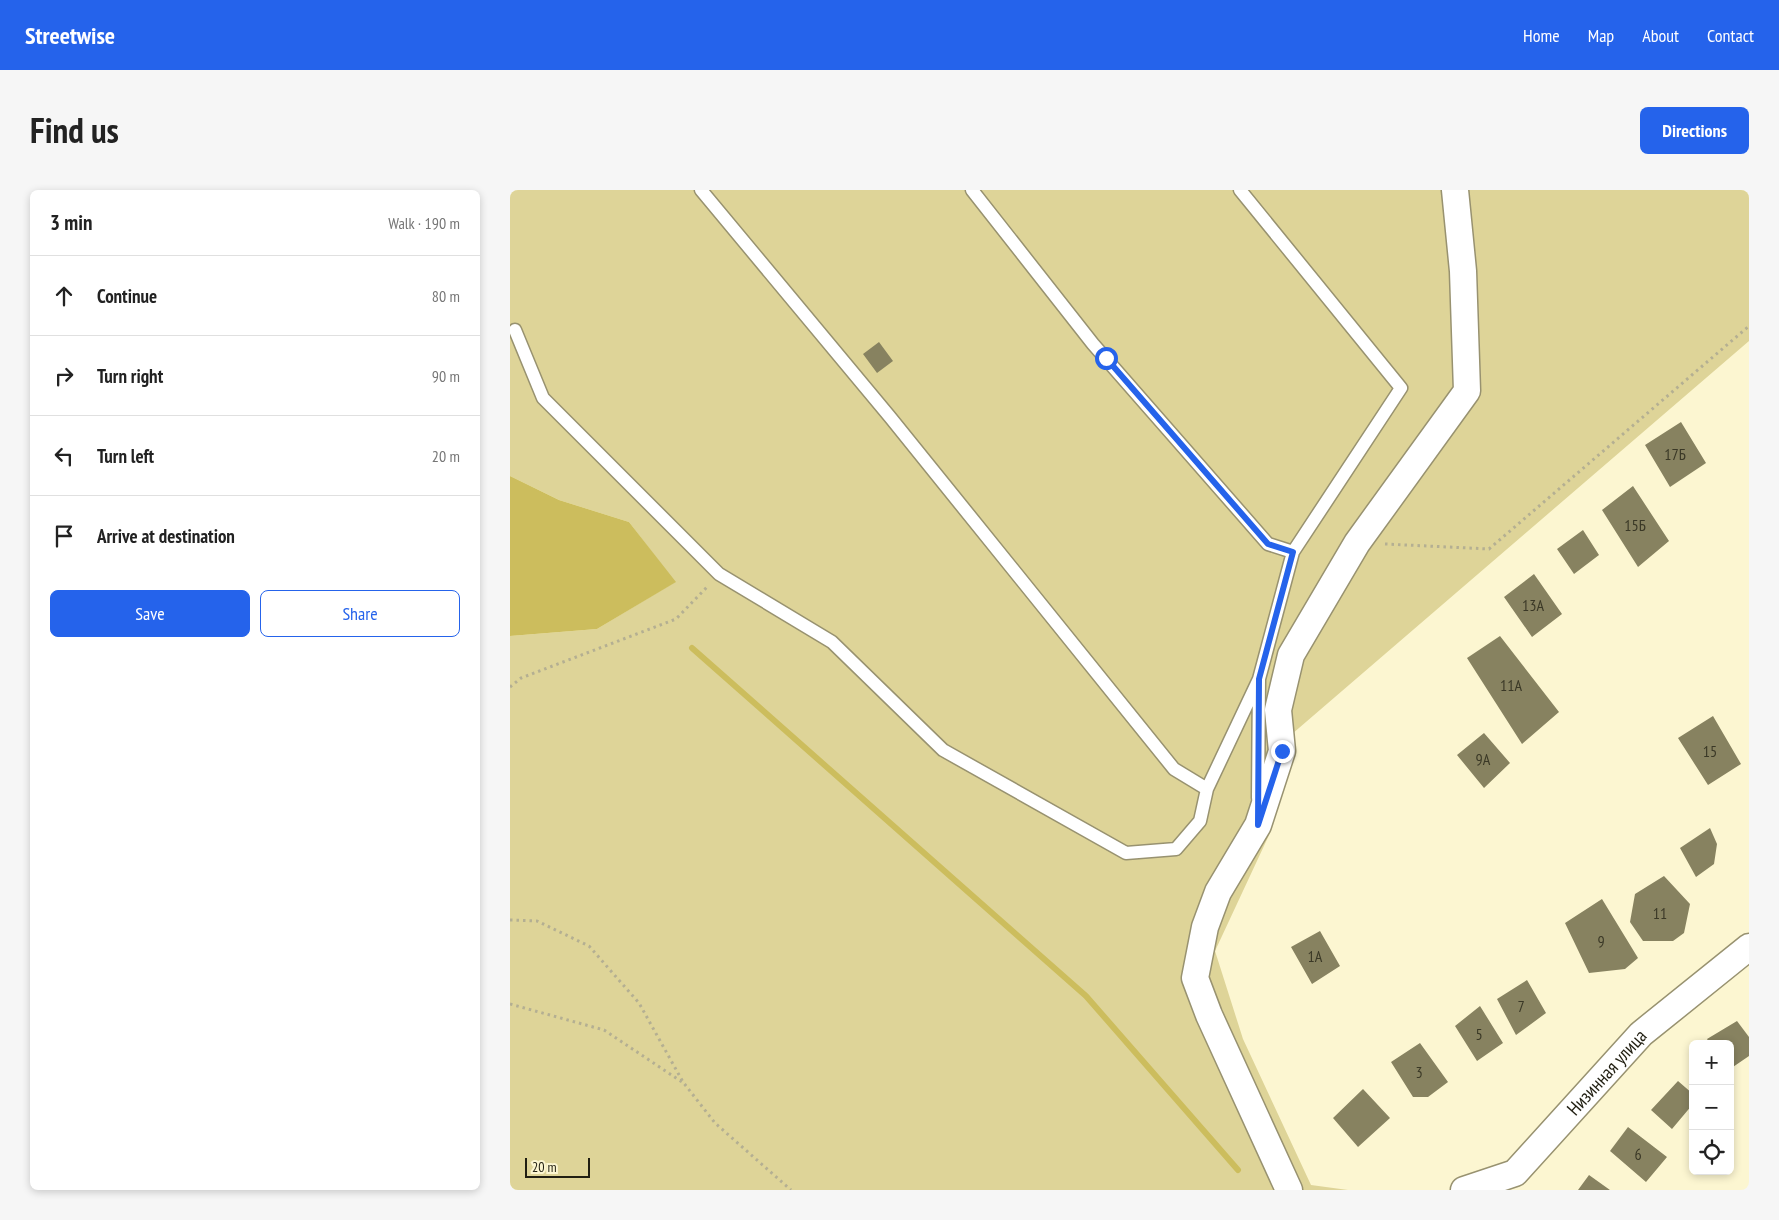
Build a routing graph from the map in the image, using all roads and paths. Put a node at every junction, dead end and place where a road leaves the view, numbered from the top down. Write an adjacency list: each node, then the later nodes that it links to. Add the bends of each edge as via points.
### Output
1 (701, 190): 12 (lane, via 896,424 1174,769)
2 (972, 190): 8 (lane, via 1093,344 1268,544)
3 (1240, 190): 8 (lane, via 1401,388)
4 (1455, 190): 7 (street, via 1463,271 1467,391)
5 (1749, 326): 7 (path, via 1489,549)
6 (515, 330): 9 (lane, via 543,398)
7 (1357, 543): 13 (street, via 1291,655 1278,710 1282,751)
8 (1293, 552): 10 (lane)
9 (719, 574): 11 (path, via 676,620 521,678); 12 (lane, via 832,642 943,750 1126,853 1176,849 1200,822)
10 (1259, 679): 12 (lane); 13 (lane)
11 (510, 687)
12 (1207, 790)
13 (1258, 825): 19 (street, via 1218,892 1205,927 1196,978 1209,1015)
14 (510, 920): 17 (path, via 537,922 589,946 639,1003)
15 (1749, 947): 20 (street, Низинная улица, via 1641,1034 1515,1173)
16 (510, 1004): 17 (path, via 604,1030)
17 (683, 1082): 18 (path, via 715,1123)
18 (791, 1190)
19 (1289, 1190)
20 (1464, 1190)

